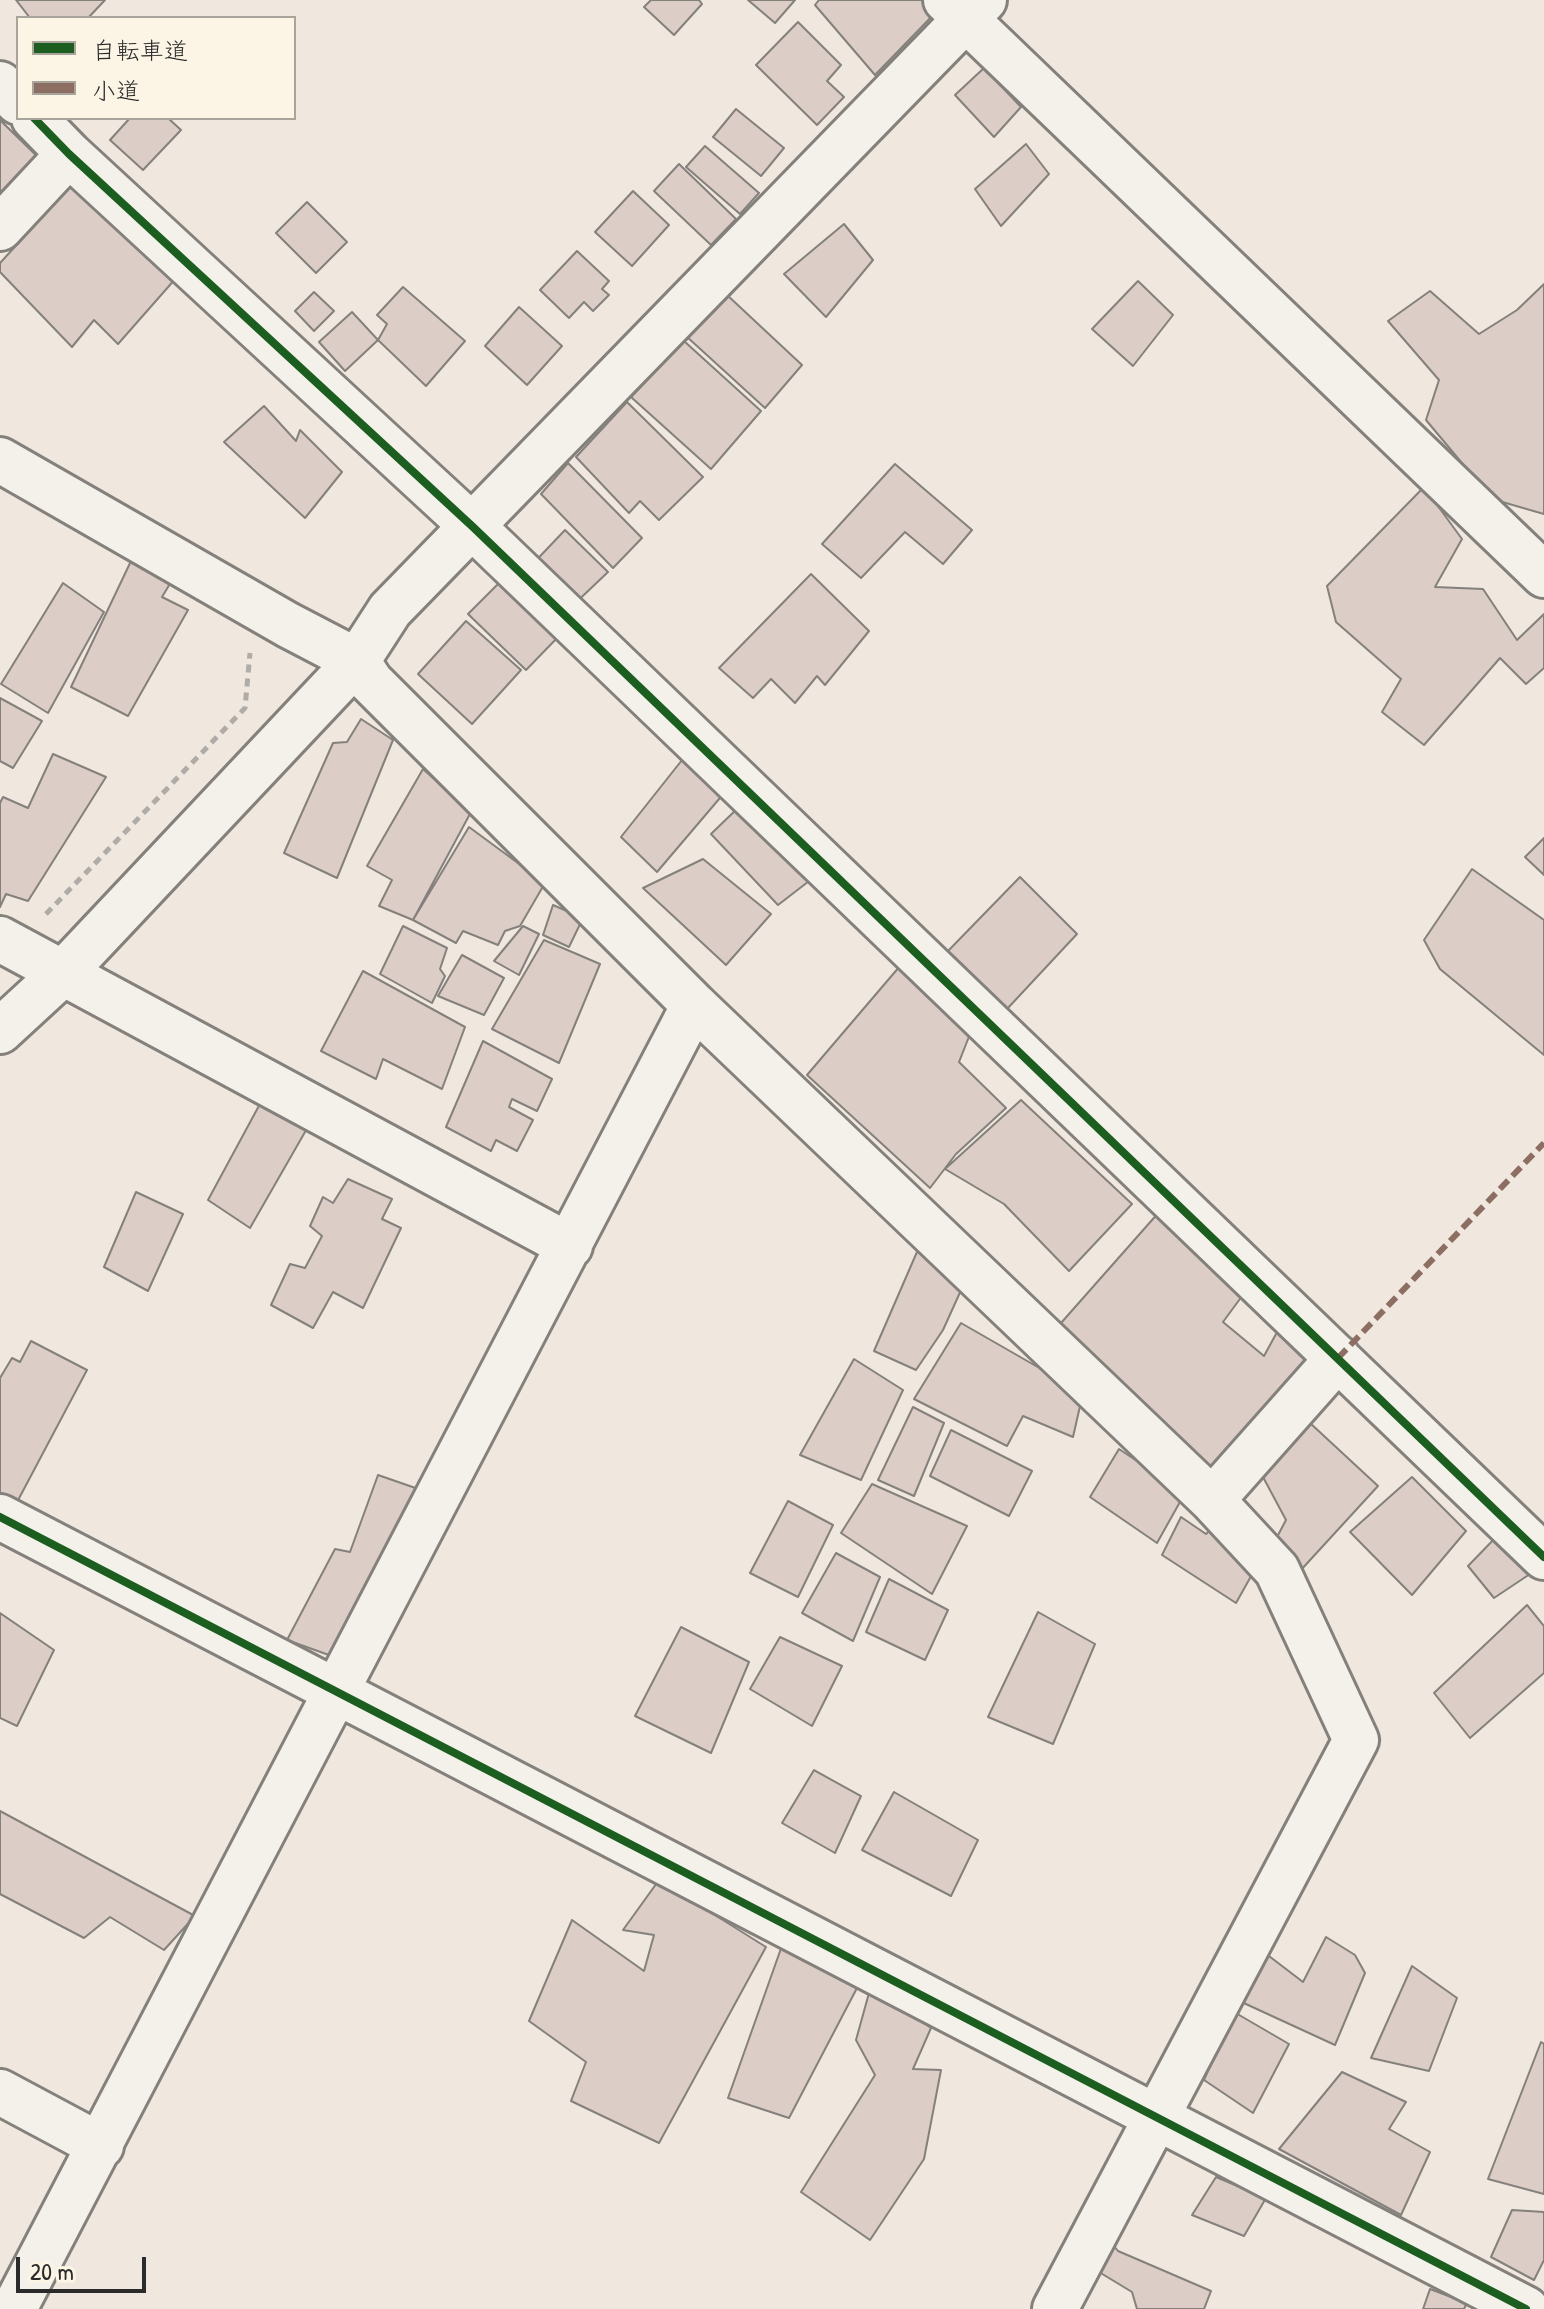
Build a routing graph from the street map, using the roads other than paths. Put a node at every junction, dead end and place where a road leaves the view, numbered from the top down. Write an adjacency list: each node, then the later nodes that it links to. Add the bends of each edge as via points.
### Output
1 (965, 6): 8 (street); 9 (street)
2 (0, 84): 3 (street)
3 (16, 100)
4 (36, 120): 5 (street)
5 (69, 154): 6 (street); 8 (street)
6 (0, 228)
7 (0, 460): 10 (street)
8 (473, 527): 10 (street, via 390,610); 16 (street)
9 (1544, 575)
10 (357, 661): 12 (street); 13 (street, via 371,682)
11 (7, 944): 12 (street)
12 (63, 973): 14 (street); 15 (street)
13 (694, 1005): 15 (street); 17 (street)
14 (0, 1031)
15 (570, 1246): 20 (street)
16 (1338, 1358): 17 (street); 19 (street)
17 (1212, 1500): 22 (street, via 1277,1570 1356,1740)
18 (0, 1517): 20 (street)
19 (1544, 1557)
20 (336, 1692): 22 (street); 23 (street)
21 (0, 2092): 23 (street)
22 (1157, 2119): 25 (street); 26 (street)
23 (101, 2146): 24 (street)
24 (14, 2309)
25 (1055, 2309)
26 (1526, 2309)

